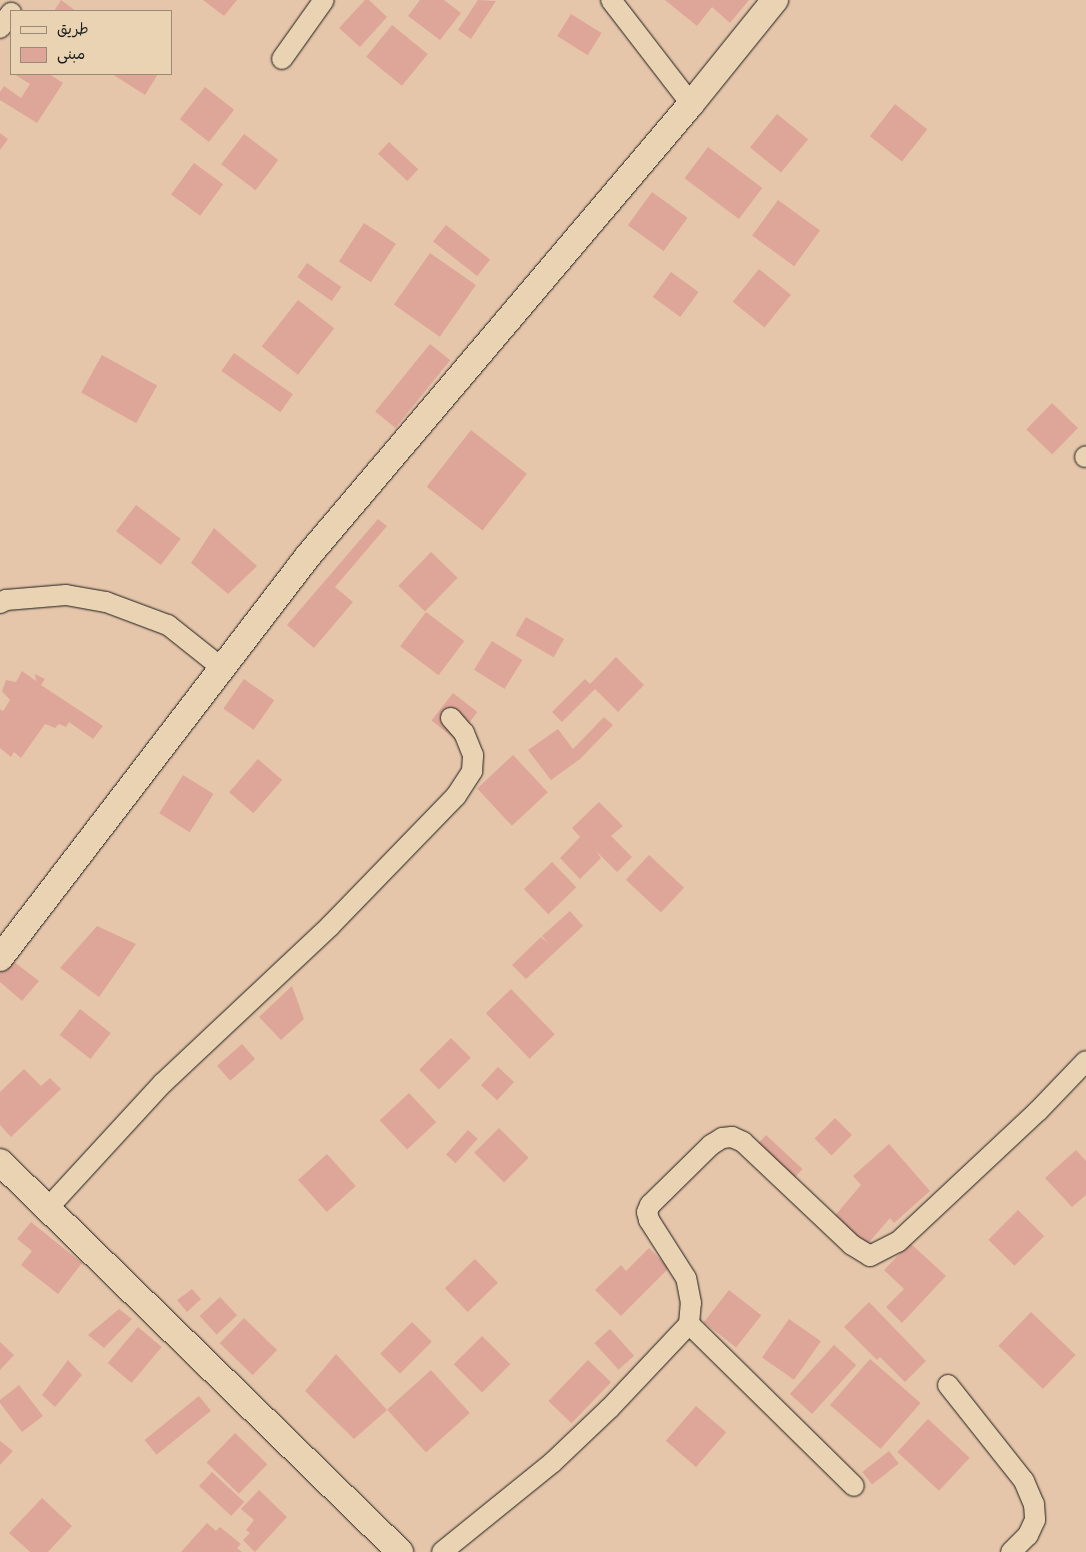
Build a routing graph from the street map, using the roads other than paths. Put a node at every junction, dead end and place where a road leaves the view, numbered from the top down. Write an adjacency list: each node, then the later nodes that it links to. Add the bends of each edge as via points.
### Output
1 (324, 0): 6 (street)
2 (611, 0): 7 (street)
3 (775, 0): 7 (street)
4 (10, 15): 5 (street)
5 (0, 28)
6 (282, 59)
7 (691, 104): 9 (street, via 308,556)
8 (0, 602): 9 (street, via 66,595 106,602 168,625)
9 (222, 668): 11 (street)
10 (451, 718): 14 (street, via 464,733 473,755 472,771 456,796 330,926 163,1084)
11 (0, 958)
12 (1086, 1060): 15 (street, via 1038,1111 898,1242 870,1256 852,1245 743,1142 732,1137 722,1138 650,1205 647,1212 686,1278 691,1303)
13 (0, 1162): 14 (street)
14 (47, 1209): 18 (street)
15 (690, 1324): 17 (street); 19 (street, via 552,1463)
16 (948, 1385): 20 (street, via 1024,1481 1034,1504 1035,1520 1028,1535)
17 (854, 1486)
18 (400, 1552)
19 (442, 1552)
20 (1011, 1552)

